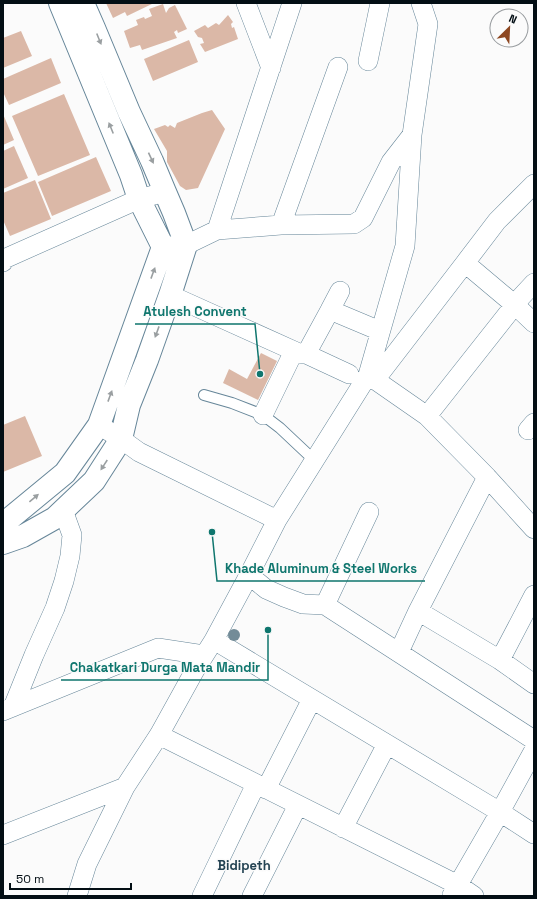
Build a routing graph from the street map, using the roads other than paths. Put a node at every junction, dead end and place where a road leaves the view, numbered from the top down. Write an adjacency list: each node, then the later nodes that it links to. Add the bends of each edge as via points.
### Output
1 (60, 3): 13 (main road, one-way to 1)
2 (83, 3): 12 (main road, one-way to 12)
3 (246, 3): 9 (street)
4 (292, 3): 9 (street)
5 (380, 3): 7 (street)
6 (421, 3): 10 (street, via 428,24)
7 (368, 61)
8 (338, 67): 14 (street)
9 (271, 68): 15 (street)
10 (412, 135): 14 (street, via 391,162 363,218 354,224); 26 (street, via 405,246)
11 (534, 184): 19 (street, via 497,221)
12 (166, 192): 13 (street); 16 (main road)
13 (139, 199): 17 (main road); 18 (street)
14 (281, 225): 15 (street)
15 (217, 230): 16 (street)
16 (186, 245): 17 (street); 22 (main road)
17 (163, 247): 33 (main road, one-way to 17)
18 (3, 260)
19 (465, 263): 23 (street); 29 (street)
20 (534, 283): 23 (street)
21 (340, 291): 24 (street)
22 (170, 295): 27 (street); 34 (main road, one-way to 34, via 130,405)
23 (515, 305): 25 (street); 32 (street)
24 (330, 310): 26 (street); 27 (street)
25 (534, 323)
26 (380, 332): 29 (street)
27 (300, 352): 28 (street); 31 (street)
28 (349, 374)
29 (371, 377): 32 (street); 35 (street)
30 (204, 395): 31 (lane)
31 (263, 415): 35 (lane)
32 (427, 416): 36 (street)
33 (99, 425): 34 (street); 40 (main road, one-way to 33, via 65,472)
34 (121, 439): 37 (main road, one-way to 37, via 94,481); 39 (street, via 139,452)
35 (314, 460): 39 (street)
36 (487, 477): 41 (street); 46 (street)
37 (63, 510): 42 (main road, via 55,518 23,536); 52 (street, via 72,535 64,580 34,655)
38 (369, 512): 45 (street)
39 (277, 520): 43 (street)
40 (3, 522)
41 (534, 529)
42 (3, 543)
43 (249, 575): 45 (street, via 266,589 284,597 303,604); 47 (street)
44 (534, 595): 49 (street)
45 (325, 605): 48 (street)
46 (418, 611): 48 (street); 49 (street)
47 (209, 647): 51 (street); 52 (street, via 158,648); 53 (street)
48 (399, 652): 54 (street)
49 (500, 660): 50 (street)
50 (534, 684)
51 (312, 699): 55 (street); 57 (street)
52 (8, 709)
53 (159, 735): 57 (street); 58 (street)
54 (534, 740)
55 (387, 744): 60 (street); 61 (street)
56 (534, 750): 60 (street)
57 (261, 786): 59 (street); 66 (street)
58 (125, 787): 62 (street); 65 (street, via 88,864)
59 (298, 805): 61 (street); 67 (street)
60 (500, 812): 63 (street); 64 (street)
61 (343, 828): 64 (street)
62 (3, 834)
63 (534, 834)
64 (454, 891): 68 (street)
65 (77, 896)
66 (202, 896)
67 (252, 896)
68 (474, 896)

